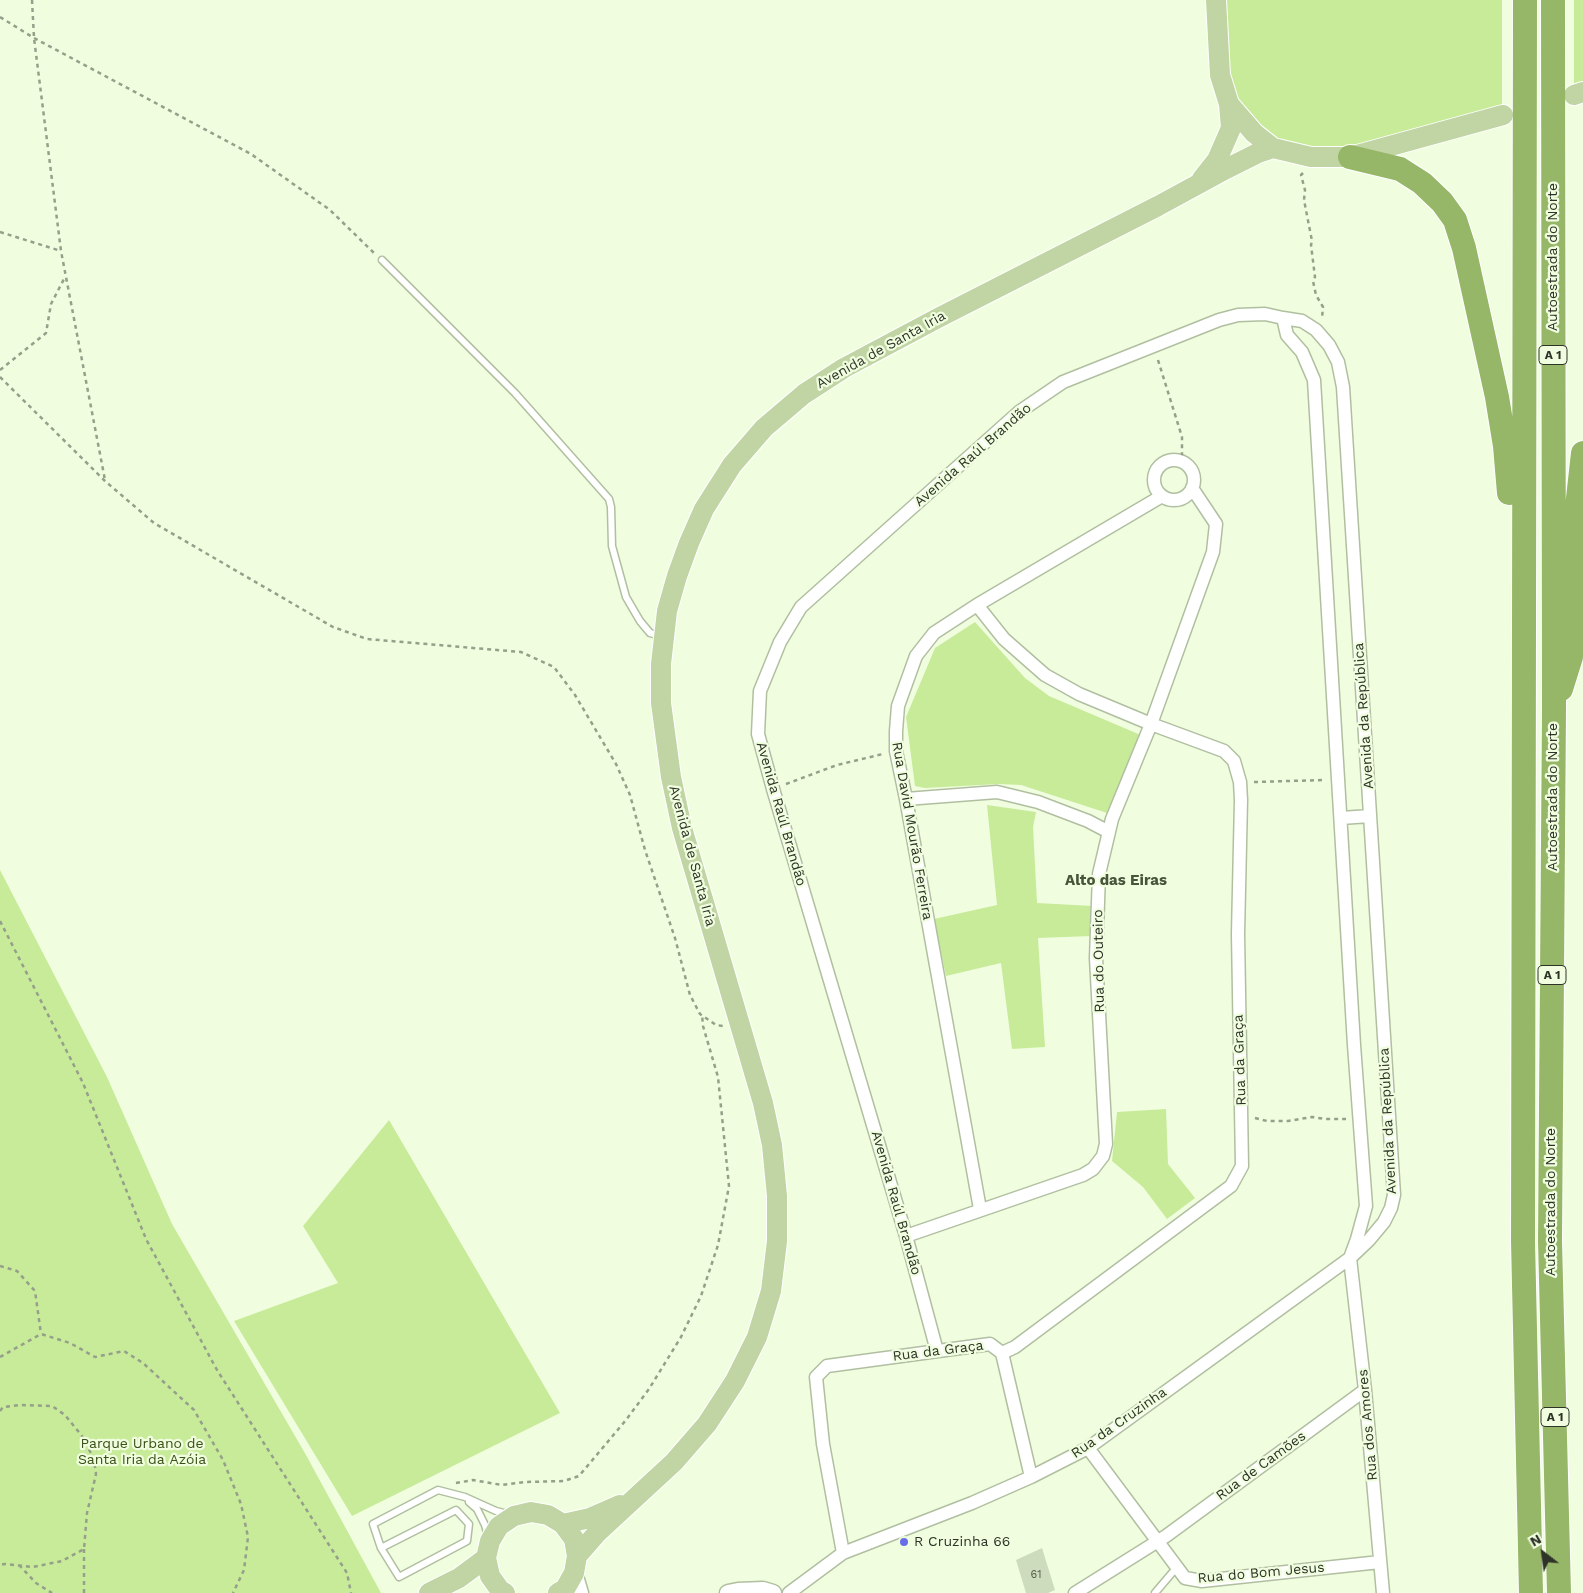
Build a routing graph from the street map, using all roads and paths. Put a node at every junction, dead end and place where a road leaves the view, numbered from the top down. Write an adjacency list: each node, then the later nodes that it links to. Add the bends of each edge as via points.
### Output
1 (32, 0): 6 (path)
2 (1216, 0): 7 (main road, via 1220,75)
3 (1525, 0): 28 (highway, Autoestrada do Norte / A 1)
4 (1553, 0): 30 (highway, Autoestrada do Norte / A 1)
5 (0, 17): 6 (path)
6 (34, 38): 14 (path); 15 (path, via 251,154 330,210)
7 (1229, 104): 9 (main road, via 1254,133); 12 (main road, Avenida de Santa Iria, via 1231,128 1217,160)
8 (1503, 115): 11 (main road)
9 (1273, 148): 10 (main road); 12 (main road, Avenida de Santa Iria)
10 (1310, 157): 11 (main road); 18 (path, via 1308,170 1301,175 1312,241 1316,295 1323,307 1322,321)
11 (1350, 157): 28 (highway, via 1400,169 1422,183 1455,220 1497,397 1505,446 1511,548)
12 (1198, 185): 29 (main road, Avenida de Santa Iria, via 883,346 804,394 764,428 732,465 704,509 677,576)
13 (0, 232): 14 (path)
14 (61, 251): 16 (path)
15 (382, 260): 29 (lane, via 515,394 609,499 612,546 626,597 650,633)
16 (66, 276): 20 (path, via 51,304 46,333); 24 (path)
17 (1283, 318): 18 (street, Avenida da República, via 1302,321); 19 (street, Avenida Raúl Brandão, via 1265,314 1238,315); 33 (street, Avenida da República, via 1287,335 1302,352 1314,380)
18 (1316, 330): 37 (street, Avenida da República, via 1338,362 1343,387)
19 (1154, 346): 23 (path, via 1182,436); 35 (street, Avenida Raúl Brandão, via 1063,382 1019,412 800,607 780,642 760,691 758,734)
20 (0, 370)
21 (0, 377): 24 (path)
22 (1583, 453): 30 (highway, via 1572,552 1571,657)
23 (1182, 462): 25 (street, via 1193,476); 26 (street, via 1169,461 1158,469 1154,480)
24 (105, 481): 41 (path, via 154,523 333,627 367,639 521,652 554,668 575,695 616,764 630,795 690,995)
25 (1192, 488): 26 (street, via 1188,494 1175,500); 31 (street, Rua do Outeiro, via 1216,524 1213,552)
26 (1162, 496): 27 (street, Rua David Mourão Ferreira)
27 (977, 605): 31 (street, Rua da Graça, via 1004,640 1045,676); 32 (street, Rua David Mourão Ferreira, via 934,633 916,656 898,706)
28 (1523, 626): 88 (highway, Autoestrada do Norte / A 1, via 1523,1241)
29 (664, 636): 42 (main road, Avenida de Santa Iria, via 660,703 671,777 682,828)
30 (1554, 710): 89 (highway, Autoestrada do Norte / A 1, via 1550,1241)
31 (1151, 724): 34 (street, Rua da Graça, via 1224,751 1234,762); 39 (street, Rua do Outeiro)
32 (896, 751): 35 (path, via 837,764); 36 (street, Rua David Mourão Ferreira)
33 (1338, 779): 34 (path); 38 (street, Avenida da República)
34 (1240, 782): 43 (street, Rua da Graça, via 1238,943)
35 (772, 789): 46 (street, Avenida Raúl Brandão)
36 (906, 799): 39 (street, via 997,792 1038,802); 45 (street, Rua David Mourão Ferreira)
37 (1370, 816): 38 (street); 47 (street, Avenida da República, via 1394,1195 1384,1222)
38 (1341, 818): 44 (street, Avenida da República)
39 (1109, 832): 45 (street, Rua do Outeiro, via 1099,874 1096,958 1106,1144 1103,1156 1093,1169 1083,1174)
40 (0, 921): 78 (path, via 82,1083 146,1239 217,1370 347,1573)
41 (702, 1014): 42 (path, via 716,1025); 60 (path, via 718,1077 729,1186 718,1245 681,1338 626,1420 580,1476 564,1481 502,1485 473,1480 452,1483)
42 (742, 1028): 59 (main road, Avenida de Santa Iria, via 772,1145 777,1241 771,1291 757,1337 735,1382 707,1424 674,1462)
43 (1242, 1115): 44 (path, via 1267,1121 1312,1117); 51 (street, Rua da Graça, via 1242,1166 1231,1186 1015,1347)
44 (1360, 1118): 47 (street, Avenida da República, via 1366,1206)
45 (980, 1209): 46 (street, Rua do Outeiro)
46 (906, 1236): 50 (street, Avenida Raúl Brandão)
47 (1350, 1258): 53 (street, Rua dos Amores); 57 (street, Rua da Cruzinha)
48 (0, 1266): 49 (path, via 17,1271 35,1291)
49 (41, 1334): 52 (path); 77 (path, via 70,1343 95,1357 124,1351 194,1410 223,1460 241,1504 248,1537 244,1570)
50 (937, 1351): 51 (street, Rua da Graça, via 990,1344); 68 (street, Rua da Graça, via 827,1366 816,1376 823,1444)
51 (1002, 1353): 58 (street)
52 (0, 1357)
53 (1365, 1390): 64 (street, Rua de Camões); 69 (street, Rua dos Amores)
54 (0, 1403): 55 (path)
55 (3, 1407): 56 (path); 66 (path, via 52,1406 65,1415 82,1436 94,1458 96,1474 87,1513)
56 (0, 1411)
57 (1088, 1448): 58 (street, Rua da Cruzinha); 64 (street, Rua do Bom Jesus)
58 (1032, 1477): 68 (street, Rua da Cruzinha)
59 (643, 1490): 63 (main road, Avenida de Santa Iria, via 615,1508); 72 (main road, Avenida de Santa Iria, via 597,1533)
60 (442, 1491): 61 (lane); 65 (lane, via 438,1490 373,1524)
61 (465, 1497): 62 (lane); 67 (lane, via 485,1524)
62 (514, 1516): 63 (main road, via 531,1512 548,1515); 67 (main road, via 499,1526)
63 (563, 1524): 72 (main road, via 574,1539)
64 (1157, 1541): 73 (street, Rua do Bom Jesus); 85 (street, Rua de Camões)
65 (381, 1548): 65 (lane, via 456,1510 469,1524 467,1541 399,1577)
66 (84, 1549): 71 (path, via 62,1561 33,1567); 76 (path)
67 (488, 1550): 74 (main road, via 490,1576); 79 (main road, via 459,1578)
68 (843, 1553): 84 (street, Rua da Cruzinha)
69 (1380, 1562): 73 (street, Rua do Bom Jesus, via 1202,1581 1185,1578); 87 (street, Rua dos Amores)
70 (0, 1564): 71 (path)
71 (18, 1565): 75 (path)
72 (576, 1565): 80 (main road, Avenida de Santa Iria, via 565,1588); 81 (street)
73 (1176, 1567): 86 (lane)
74 (498, 1592)
75 (52, 1593)
76 (84, 1593)
77 (233, 1593)
78 (351, 1593)
79 (429, 1593)
80 (558, 1593)
81 (580, 1593)
82 (728, 1593): 83 (street, via 763,1590)
83 (774, 1593)
84 (789, 1593)
85 (1075, 1593)
86 (1155, 1593)
87 (1383, 1593)
88 (1531, 1593)
89 (1559, 1593)

